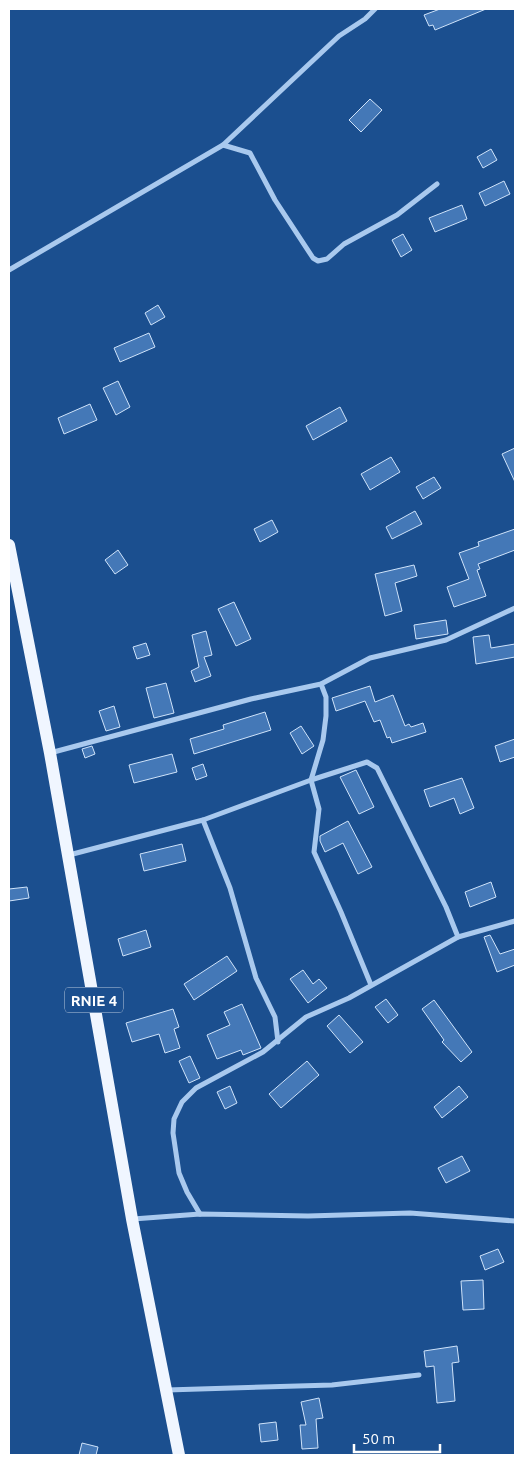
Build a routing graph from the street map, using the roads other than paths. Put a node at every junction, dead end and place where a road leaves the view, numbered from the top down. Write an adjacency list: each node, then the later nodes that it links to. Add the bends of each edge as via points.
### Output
1 (375, 9): 2 (street, via 365,20 339,36)
2 (223, 145): 3 (street, via 250,153 276,200 313,258 318,260 326,259 344,244 397,215); 4 (street)
3 (437, 184)
4 (9, 270)
5 (9, 545): 8 (main road, RNIE 4)
6 (515, 608): 7 (street, via 446,640 370,658)
7 (321, 684): 8 (street, via 251,699); 9 (street, via 326,697 326,716 323,740)
8 (50, 753): 11 (main road, RNIE 4)
9 (311, 780): 10 (street); 13 (street, via 367,762 377,768); 14 (street, via 319,809 314,852)
10 (203, 820): 11 (street); 15 (street, via 230,888 256,978 275,1017)
11 (69, 855): 17 (main road, RNIE 4)
12 (515, 921): 13 (street)
13 (458, 937): 14 (street)
14 (371, 985): 15 (street, via 306,1017)
15 (278, 1042): 16 (street, via 196,1088 182,1102 174,1119 174,1151 187,1192)
16 (200, 1214): 17 (street); 18 (street, via 308,1216 410,1213)
17 (132, 1219): 20 (main road, RNIE 4)
18 (515, 1221)
19 (419, 1375): 20 (street, via 332,1385)
20 (167, 1390): 21 (main road, RNIE 4)
21 (178, 1455)

